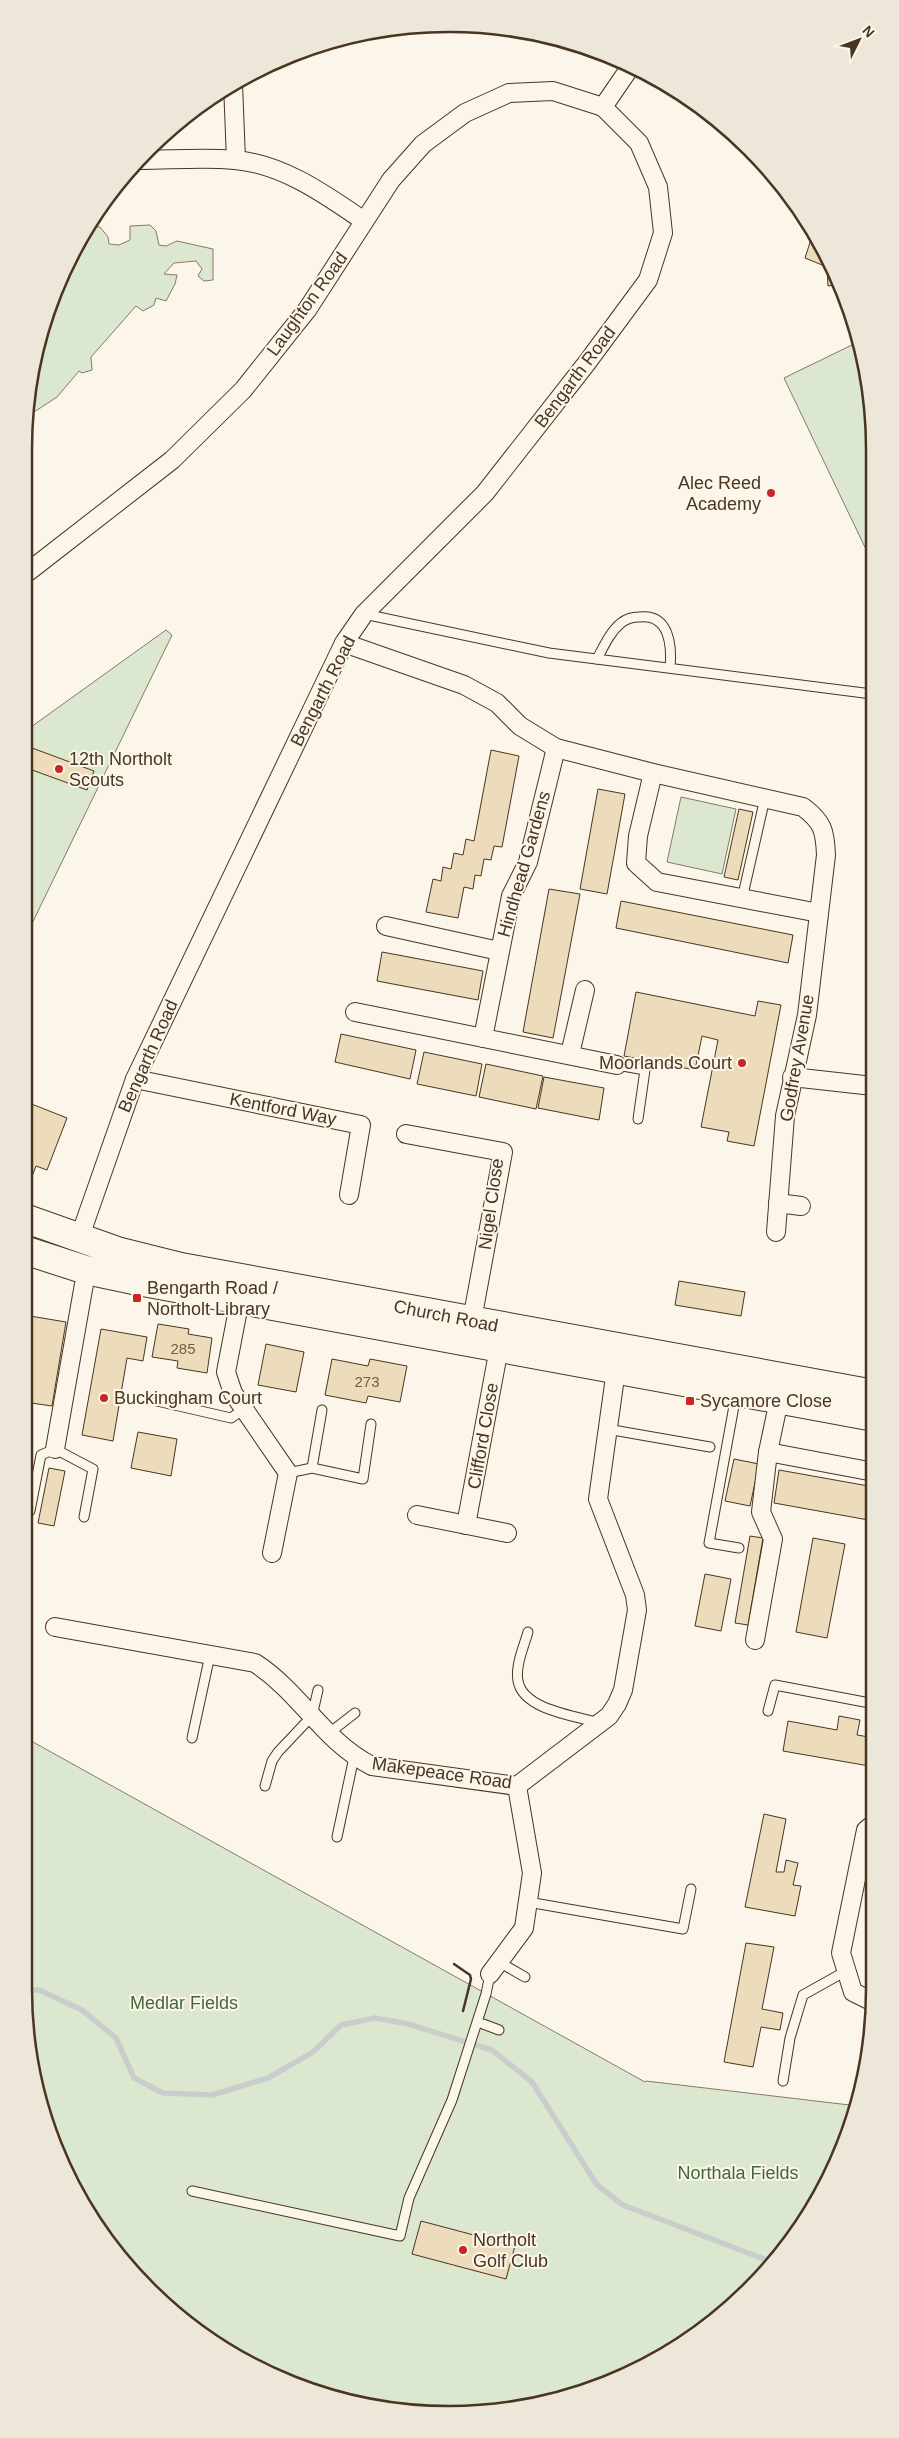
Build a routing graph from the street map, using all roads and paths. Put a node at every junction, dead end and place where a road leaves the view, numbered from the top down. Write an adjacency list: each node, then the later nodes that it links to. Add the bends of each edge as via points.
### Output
1 (626, 72): 3 (street)
2 (233, 93): 5 (street)
3 (603, 107): 6 (street, Laughton Road, via 553,90 509,93 465,113 423,144 391,180); 8 (street, Bengarth Road, via 639,143 658,187 662,233 648,280 485,493)
4 (150, 160): 5 (street)
5 (236, 160): 6 (street, via 275,170 319,190)
6 (364, 221): 7 (street, Laughton Road, via 307,310 243,390 172,460)
7 (32, 569)
8 (364, 614): 9 (street, Bengarth Road); 10 (lane)
9 (344, 643): 13 (street, Godfrey Avenue, via 464,685 497,703 520,726); 26 (street, Bengarth Road)
10 (597, 659): 11 (lane); 11 (lane, via 610,635 622,622 645,616 664,626 669,638)
11 (670, 668): 12 (lane)
12 (866, 693)
13 (556, 748): 14 (street, Godfrey Avenue); 19 (street, Hindhead Gardens, via 528,862 511,896)
14 (653, 773): 15 (street, Godfrey Avenue); 16 (street, via 638,836 636,863 657,882)
15 (765, 798): 16 (lane); 17 (street, Godfrey Avenue, via 803,807 818,818 826,835)
16 (742, 898): 17 (street)
17 (819, 913): 25 (street, Godfrey Avenue, via 807,1015)
18 (386, 926): 19 (street, Hindhead Gardens)
19 (499, 951): 22 (street, Hindhead Gardens)
20 (585, 990): 23 (street)
21 (355, 1012): 22 (street)
22 (483, 1038): 23 (street)
23 (570, 1054): 24 (street)
24 (617, 1064): 28 (lane, via 645,1070)
25 (792, 1076): 27 (street); 31 (street, Godfrey Avenue, via 785,1116)
26 (135, 1079): 30 (street, Kentford Way, via 361,1125); 35 (street, Bengarth Road)
27 (866, 1085)
28 (638, 1119)
29 (406, 1134): 39 (street, Nigel Close, via 503,1152)
30 (349, 1195)
31 (778, 1203): 32 (street); 34 (street, Godfrey Avenue)
32 (801, 1206)
33 (32, 1221): 35 (highway, Church Road)
34 (776, 1232)
35 (79, 1239): 39 (highway, Church Road, via 173,1265)
36 (32, 1254): 37 (highway, Church Road)
37 (85, 1277): 38 (highway, Church Road); 52 (street)
38 (240, 1299): 40 (highway, Church Road); 46 (street, via 226,1372 233,1393)
39 (472, 1320): 43 (highway, Church Road)
40 (499, 1348): 41 (highway, Church Road); 60 (street, Clifford Close)
41 (616, 1370): 42 (highway, Church Road); 50 (street, Makepeace Road)
42 (736, 1392): 44 (highway, Church Road); 62 (lane, via 709,1543)
43 (866, 1393)
44 (779, 1400): 48 (highway, Church Road); 53 (street)
45 (157, 1401): 46 (lane, via 231,1418)
46 (244, 1409): 56 (street)
47 (322, 1410): 54 (lane)
48 (866, 1416)
49 (371, 1424): 54 (lane, via 362,1479)
50 (607, 1429): 51 (lane); 73 (street, Makepeace Road, via 598,1499 635,1595 637,1610 623,1690 608,1716)
51 (710, 1447)
52 (55, 1449): 57 (lane, via 42,1454); 59 (lane, via 93,1469)
53 (768, 1452): 55 (street); 66 (street, via 761,1512 773,1540)
54 (312, 1468): 56 (lane)
55 (866, 1470)
56 (288, 1474): 63 (street)
57 (32, 1502)
58 (417, 1515): 60 (street)
59 (84, 1517)
60 (466, 1525): 61 (street)
61 (507, 1533)
62 (739, 1548)
63 (272, 1553)
64 (55, 1627): 67 (street, Makepeace Road)
65 (528, 1632): 73 (lane, via 518,1673 518,1681 526,1695 541,1707)
66 (754, 1640)
67 (210, 1655): 72 (street, Makepeace Road, via 255,1663 275,1676); 75 (lane)
68 (318, 1690): 72 (lane)
69 (866, 1702): 70 (lane, via 775,1685)
70 (768, 1711)
71 (355, 1713): 74 (lane)
72 (312, 1716): 74 (street, Makepeace Road); 77 (lane, via 278,1752)
73 (600, 1723): 78 (street, Makepeace Road)
74 (328, 1734): 76 (street, Makepeace Road)
75 (192, 1738)
76 (354, 1756): 78 (street, Makepeace Road, via 372,1766); 79 (lane)
77 (265, 1786)
78 (517, 1786): 82 (street, via 532,1873)
79 (337, 1837)
80 (866, 1844): 84 (street, via 841,1953)
81 (691, 1889): 82 (lane, via 683,1929)
82 (528, 1902): 83 (street, via 524,1928)
83 (494, 1968): 85 (lane); 90 (lane, via 452,2100 409,2198 400,2236)
84 (846, 1971): 86 (street, via 853,1992); 89 (lane, via 803,1995 790,2038)
85 (525, 1977)
86 (866, 1998)
87 (483, 2024): 88 (lane)
88 (498, 2030)
89 (783, 2081)
90 (192, 2191)

